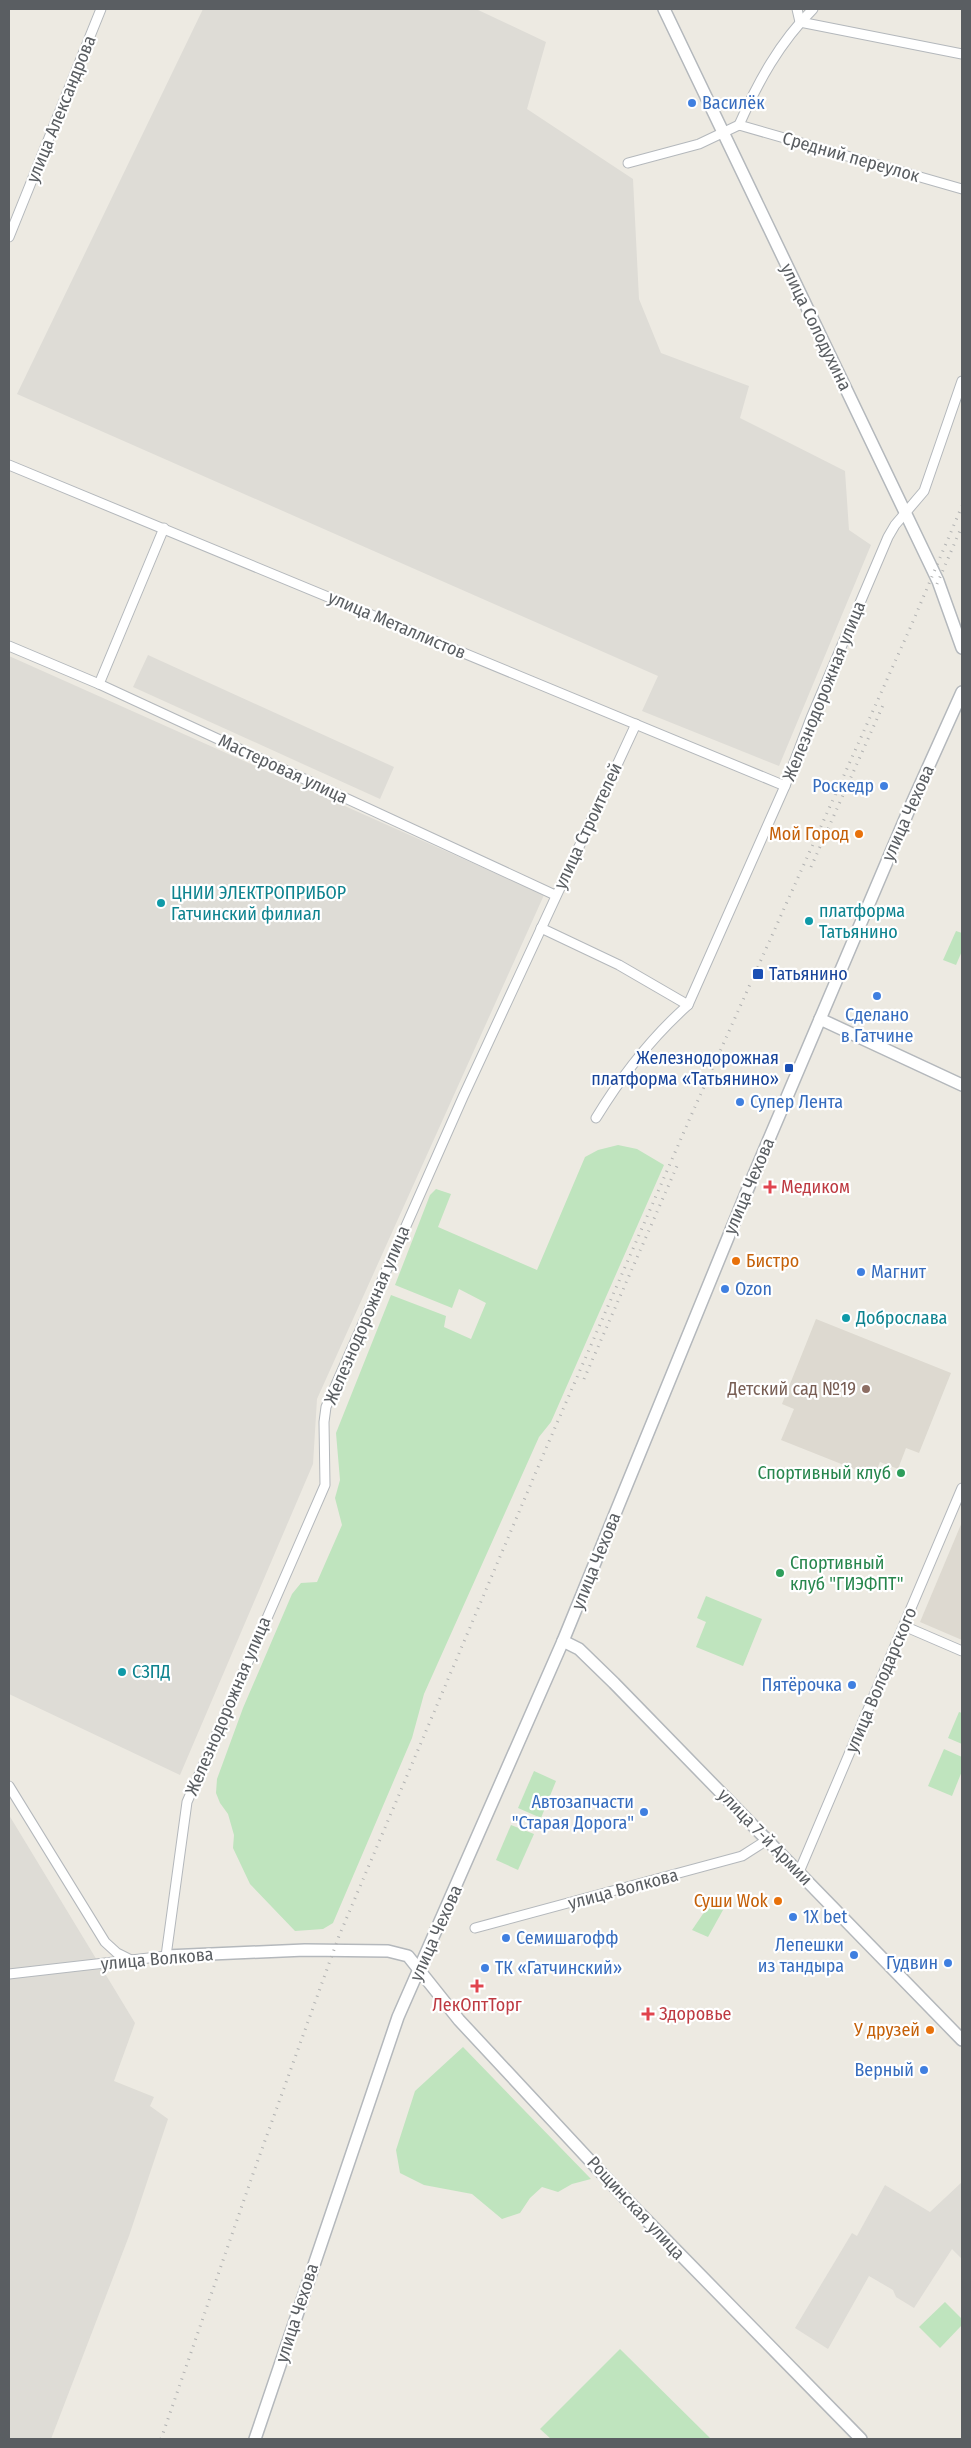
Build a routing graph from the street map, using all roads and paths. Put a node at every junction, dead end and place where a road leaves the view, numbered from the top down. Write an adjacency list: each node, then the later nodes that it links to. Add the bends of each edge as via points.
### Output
1 (101, 9): 11 (street, улица Александрова)
2 (664, 9): 8 (street, улица Солодухина)
3 (797, 9): 5 (street)
4 (813, 9): 5 (street)
5 (800, 22): 6 (street); 7 (street, via 757,83)
6 (962, 54)
7 (739, 125): 8 (street); 10 (street, Средний переулок)
8 (723, 133): 9 (street, via 699,144); 14 (street, улица Солодухина)
9 (628, 163)
10 (962, 189)
11 (9, 237)
12 (962, 380): 14 (street, Железнодорожная улица, via 924,491)
13 (9, 465): 15 (street, улица Металлистов)
14 (905, 514): 16 (street, улица Солодухина, via 938,581); 21 (street, Железнодорожная улица, via 888,537)
15 (164, 528): 18 (street); 20 (street, улица Металлистов)
16 (961, 641)
17 (9, 647): 18 (street, Мастеровая улица)
18 (99, 684): 22 (street, Мастеровая улица)
19 (962, 692): 25 (street, улица Чехова)
20 (636, 724): 21 (street, улица Металлистов); 22 (street, улица Строителей)
21 (785, 786): 24 (street, Железнодорожная улица)
22 (555, 895): 23 (street, улица Строителей)
23 (541, 928): 24 (street, via 619,965); 36 (street, Железнодорожная улица, via 326,1407 325,1485 187,1802)
24 (688, 1005): 27 (street, Железнодорожная улица, via 667,1023 621,1080)
25 (820, 1019): 26 (street); 30 (street, улица Чехова)
26 (962, 1085)
27 (596, 1118)
28 (962, 1488): 29 (street, улица Володарского)
29 (904, 1626): 31 (street); 34 (street, улица Володарского)
30 (563, 1641): 33 (street, улица 7-й Армии, via 579,1649 608,1677); 38 (street, улица Чехова)
31 (962, 1651)
32 (9, 1786): 37 (street, via 105,1942)
33 (767, 1840): 34 (street, улица 7-й Армии); 35 (street, улица Волкова, via 742,1856)
34 (799, 1872): 40 (street, улица 7-й Армии)
35 (475, 1928)
36 (166, 1956): 37 (street, улица Волкова); 38 (street, улица Волкова, via 305,1950 399,1952 408,1956)
37 (131, 1960): 39 (street, улица Волкова)
38 (419, 1970): 41 (street, улица Чехова, via 398,2017); 42 (street, Рощинская улица, via 459,2020 622,2195)
39 (9, 1974)
40 (962, 2040)
41 (255, 2439)
42 (861, 2439)

